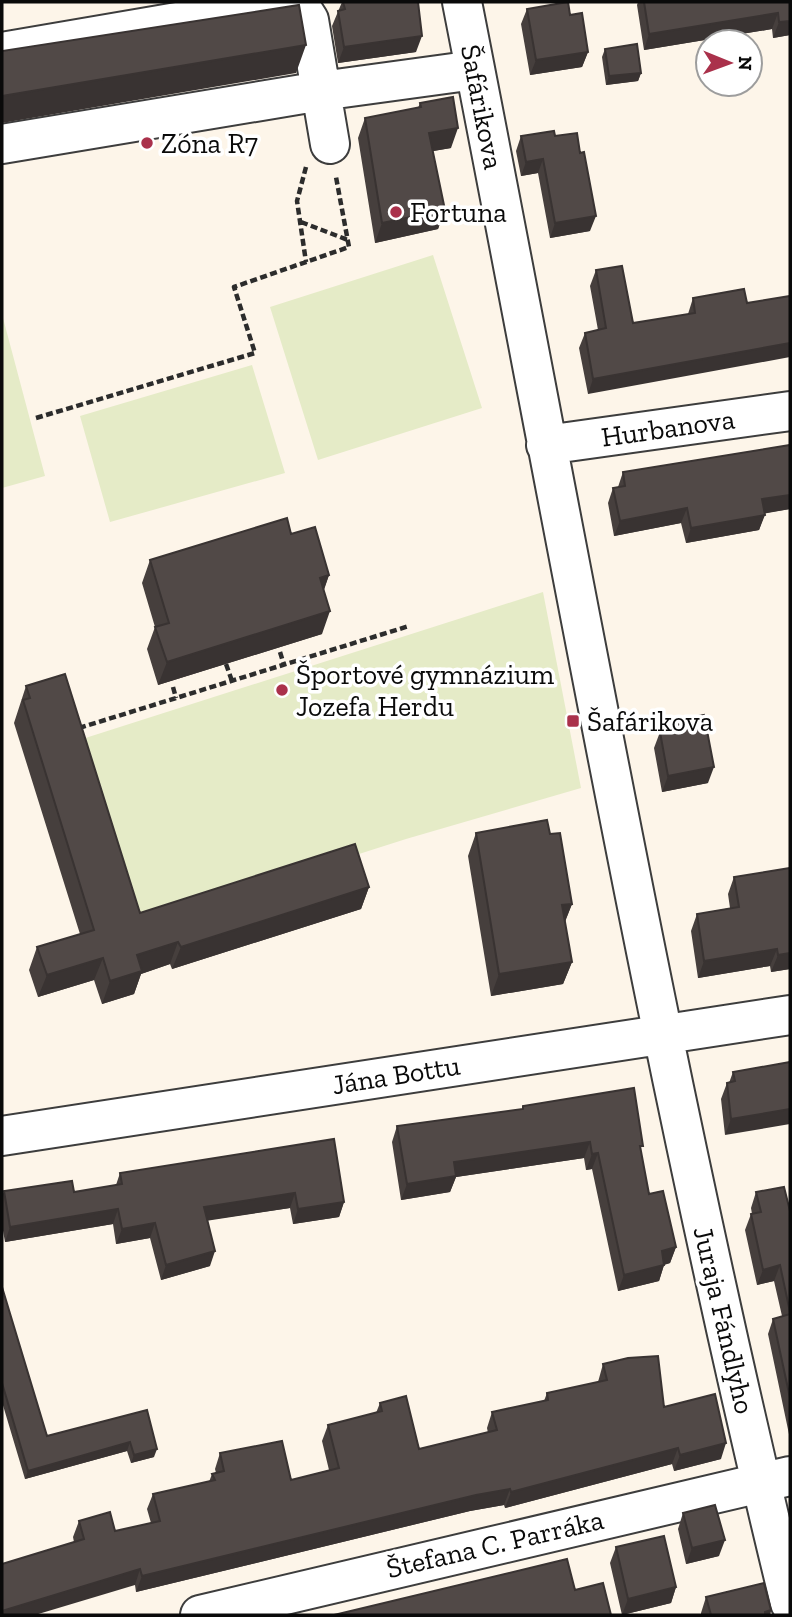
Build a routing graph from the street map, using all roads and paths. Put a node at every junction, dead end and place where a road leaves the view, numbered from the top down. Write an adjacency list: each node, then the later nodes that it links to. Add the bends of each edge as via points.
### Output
1 (462, 2): 4 (street, Šafárikova)
2 (200, 10): 3 (street); 5 (street, via 300,6 309,20)
3 (2, 52)
4 (475, 70): 5 (street, via 384,87); 13 (street, Šafárikova)
5 (321, 91): 6 (street); 7 (street)
6 (2, 144)
7 (330, 144): 8 (path, via 312,148 297,201); 9 (path)
8 (300, 222): 9 (path); 10 (path)
9 (348, 240): 10 (path, via 349,247)
10 (306, 262): 12 (path, via 234,287 255,353)
11 (790, 411): 13 (street, Hurbanova)
12 (36, 418)
13 (547, 445): 23 (street, Šafárikova)
14 (409, 626): 17 (path)
15 (281, 652): 17 (path)
16 (226, 664): 18 (path)
17 (284, 664): 18 (path)
18 (232, 681): 20 (path)
19 (173, 687): 20 (path)
20 (176, 698): 21 (path)
21 (67, 732)
22 (790, 1016): 23 (street, Jána Bottu)
23 (662, 1037): 24 (street, Jána Bottu); 25 (street, Juraja Fándlyho)
24 (2, 1136)
25 (775, 1479): 26 (street, Juraja Fándlyho); 27 (street, Štefana C. Parráka)
26 (790, 1603)
27 (200, 1615)

